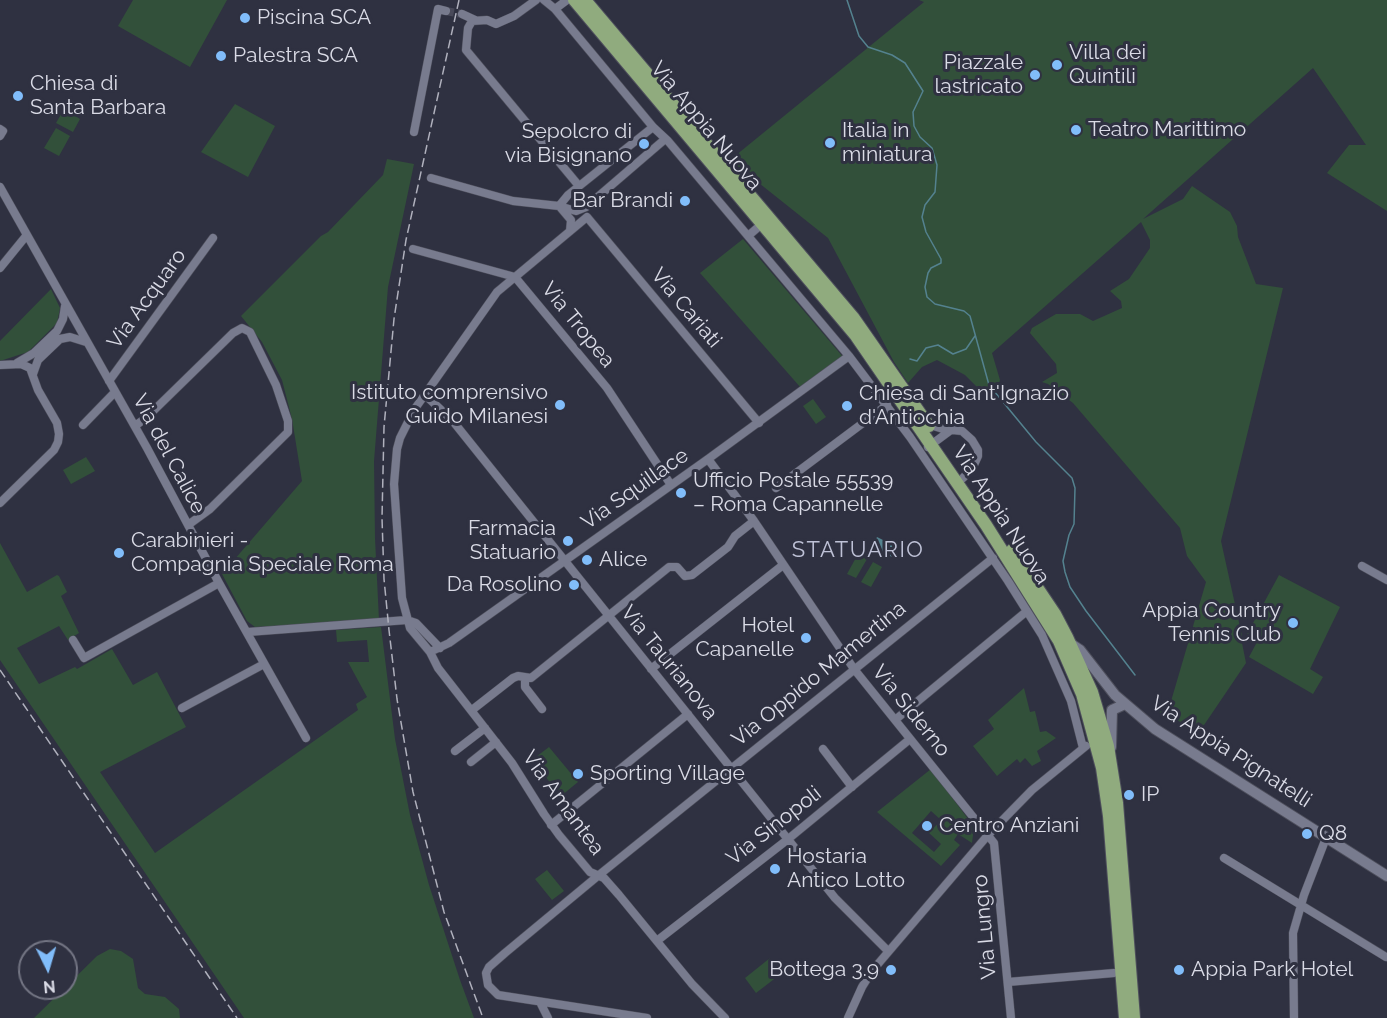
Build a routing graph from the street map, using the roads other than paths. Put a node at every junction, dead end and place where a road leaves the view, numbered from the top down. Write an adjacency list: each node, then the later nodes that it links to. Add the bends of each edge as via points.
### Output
1 (536, 0): 9 (street, via 500,23)
2 (544, 0): 6 (street, Via Appia Nuova)
3 (567, 0): 6 (street)
4 (574, 0): 21 (main road, Via Appia Nuova)
5 (585, 0): 43 (main road, Via Appia Nuova, via 853,317)
6 (555, 9): 10 (street, Via Appia Nuova)
7 (446, 11): 12 (street, via 438,9)
8 (462, 14): 9 (street)
9 (475, 20): 16 (street, via 469,26 466,50)
10 (653, 127): 14 (street, Via Appia Nuova); 16 (street)
11 (0, 129): 13 (street)
12 (414, 132)
13 (0, 136)
14 (664, 140): 19 (street); 24 (street, Via Appia Nuova)
15 (431, 178): 18 (street, via 513,201)
16 (579, 186): 18 (street)
17 (0, 188): 23 (street, Via del Calice)
18 (559, 206): 19 (street, via 576,211); 22 (street, via 571,220)
19 (586, 207): 20 (street)
20 (586, 217): 22 (street); 42 (street, Via Cariati)
21 (763, 223): 24 (street); 47 (main road, Via Appia Nuova, via 856,336)
22 (570, 231): 28 (street)
23 (26, 236): 27 (street); 29 (street, Via del Calice)
24 (748, 236): 34 (street, Via Appia Nuova)
25 (213, 238): 38 (street, Via Acquaro)
26 (413, 249): 28 (street, Via Tropea)
27 (0, 268)
28 (515, 277): 40 (street, via 491,299); 50 (street, Via Tropea, via 607,388)
29 (65, 304): 30 (street, Via del Calice); 31 (street)
30 (77, 325): 31 (street); 32 (street); 33 (street, Via del Calice)
31 (57, 331): 35 (street)
32 (65, 336): 33 (street); 37 (street, via 39,358)
33 (87, 342): 38 (street, Via del Calice)
34 (849, 356): 41 (street, Via Appia Nuova); 42 (street, Via Squillace)
35 (16, 364): 36 (street); 37 (street, via 27,365)
36 (0, 365)
37 (33, 374): 52 (street, via 57,423 58,442)
38 (109, 381): 39 (street, Via del Calice)
39 (116, 392): 44 (street); 45 (street, Via del Calice)
40 (425, 395): 56 (street, Via Taurianova, via 452,420); 63 (street, via 404,429 395,461 401,581)
41 (887, 405): 47 (street, Via Appia Nuova); 51 (street)
42 (759, 423): 48 (street, Via Squillace)
43 (927, 424): 46 (street); 47 (main road, Via Appia Nuova)
44 (83, 425)
45 (135, 426): 54 (street, Via del Calice); 54 (street, via 233,333 242,328 248,331 272,376 286,413 288,432 210,509)
46 (951, 430): 47 (street); 49 (street, via 967,434 978,450 975,463)
47 (930, 446): 49 (main road, Via Appia Nuova); 55 (street, Via Appia Nuova); 66 (main road, Via Appia Nuova)
48 (708, 459): 50 (street, Via Squillace); 53 (street, Via Siderno)
49 (963, 478): 66 (main road, Via Appia Nuova, via 1054,614)
50 (671, 485): 56 (street, Via Squillace)
51 (776, 488)
52 (0, 503)
53 (754, 521): 57 (street, Via Siderno); 62 (street, via 690,576 671,567)
54 (188, 525): 60 (street, Via del Calice)
55 (993, 558): 61 (street, Via Appia Nuova); 71 (street, Via Oppido Mamertina)
56 (565, 560): 62 (street, Via Taurianova); 67 (street, Via Squillace)
57 (783, 565): 70 (street); 71 (street, Via Siderno)
58 (1362, 566): 59 (street)
59 (1387, 580)
60 (219, 583): 64 (street, Via del Calice); 65 (street, via 84,658)
61 (1028, 611): 78 (street); 84 (street, Via Appia Nuova, via 1062,677)
62 (609, 617): 70 (street, Via Taurianova); 72 (street, via 531,678)
63 (407, 620): 64 (street); 67 (street, via 416,623); 68 (street, Via Amantea)
64 (248, 632): 69 (street, Via del Calice)
65 (73, 640)
66 (1064, 642): 73 (main road, Via Appia Pignatelli, via 1080,650); 83 (main road, Via Appia Nuova); 87 (main road, Via Appia Nuova, via 1092,692)
67 (440, 648): 68 (street, Via Squillace)
68 (430, 652): 76 (street, Via Amantea)
69 (264, 664): 74 (street); 80 (street, Via del Calice)
70 (651, 669): 77 (street, Via Taurianova)
71 (854, 669): 78 (street, Via Siderno); 89 (street, Via Oppido Mamertina)
72 (525, 678): 75 (street, via 526,688); 76 (street, via 513,678)
73 (1125, 704): 87 (main road, via 1111,712); 93 (main road, Via Appia Pignatelli, via 1165,736)
74 (182, 708)
75 (542, 709)
76 (472, 710): 79 (street, Via Amantea)
77 (688, 714): 89 (street, Via Taurianova); 91 (street)
78 (895, 720): 81 (street, Via Siderno)
79 (485, 728): 82 (street, Via Amantea); 86 (street)
80 (306, 738)
81 (910, 739): 90 (street, Via Sinopoli); 92 (street, Via Siderno)
82 (496, 742): 88 (street); 91 (street, Via Amantea)
83 (1097, 744): 84 (street); 87 (street); 111 (main road, Via Appia Nuova, via 1109,816)
84 (1083, 748): 92 (street, via 1032,790)
85 (822, 750): 90 (street)
86 (455, 751)
87 (1110, 756): 112 (main road, Via Appia Nuova, via 1118,807)
88 (471, 762)
89 (731, 768): 94 (street, Via Taurianova); 96 (street, Via Oppido Mamertina)
90 (852, 787): 94 (street, Via Sinopoli)
91 (551, 825): 96 (street, Via Amantea, via 590,872)
92 (988, 835): 100 (street); 103 (street, Via Lungro, via 996,849)
93 (1326, 838): 97 (main road, Via Appia Pignatelli); 98 (street)
94 (787, 840): 99 (street, Via Sinopoli); 100 (street, Via Taurianova, via 842,906)
95 (1224, 858): 98 (street)
96 (599, 875): 99 (street, Via Amantea); 104 (street, Via Oppido Mamertina, via 489,967 488,985 498,995)
97 (1387, 876)
98 (1300, 906): 101 (street); 113 (street, via 1292,945)
99 (658, 940): 108 (street, Via Amantea)
100 (888, 951): 109 (street, via 865,982)
101 (1386, 957)
102 (1114, 973): 103 (street)
103 (1008, 982): 110 (street, Via Lungro)
104 (540, 1002): 105 (street); 106 (street)
105 (602, 1015): 107 (street)
106 (548, 1018)
107 (646, 1018)
108 (725, 1018)
109 (848, 1018)
110 (1011, 1018)
111 (1125, 1018)
112 (1134, 1018)
113 (1294, 1018)

